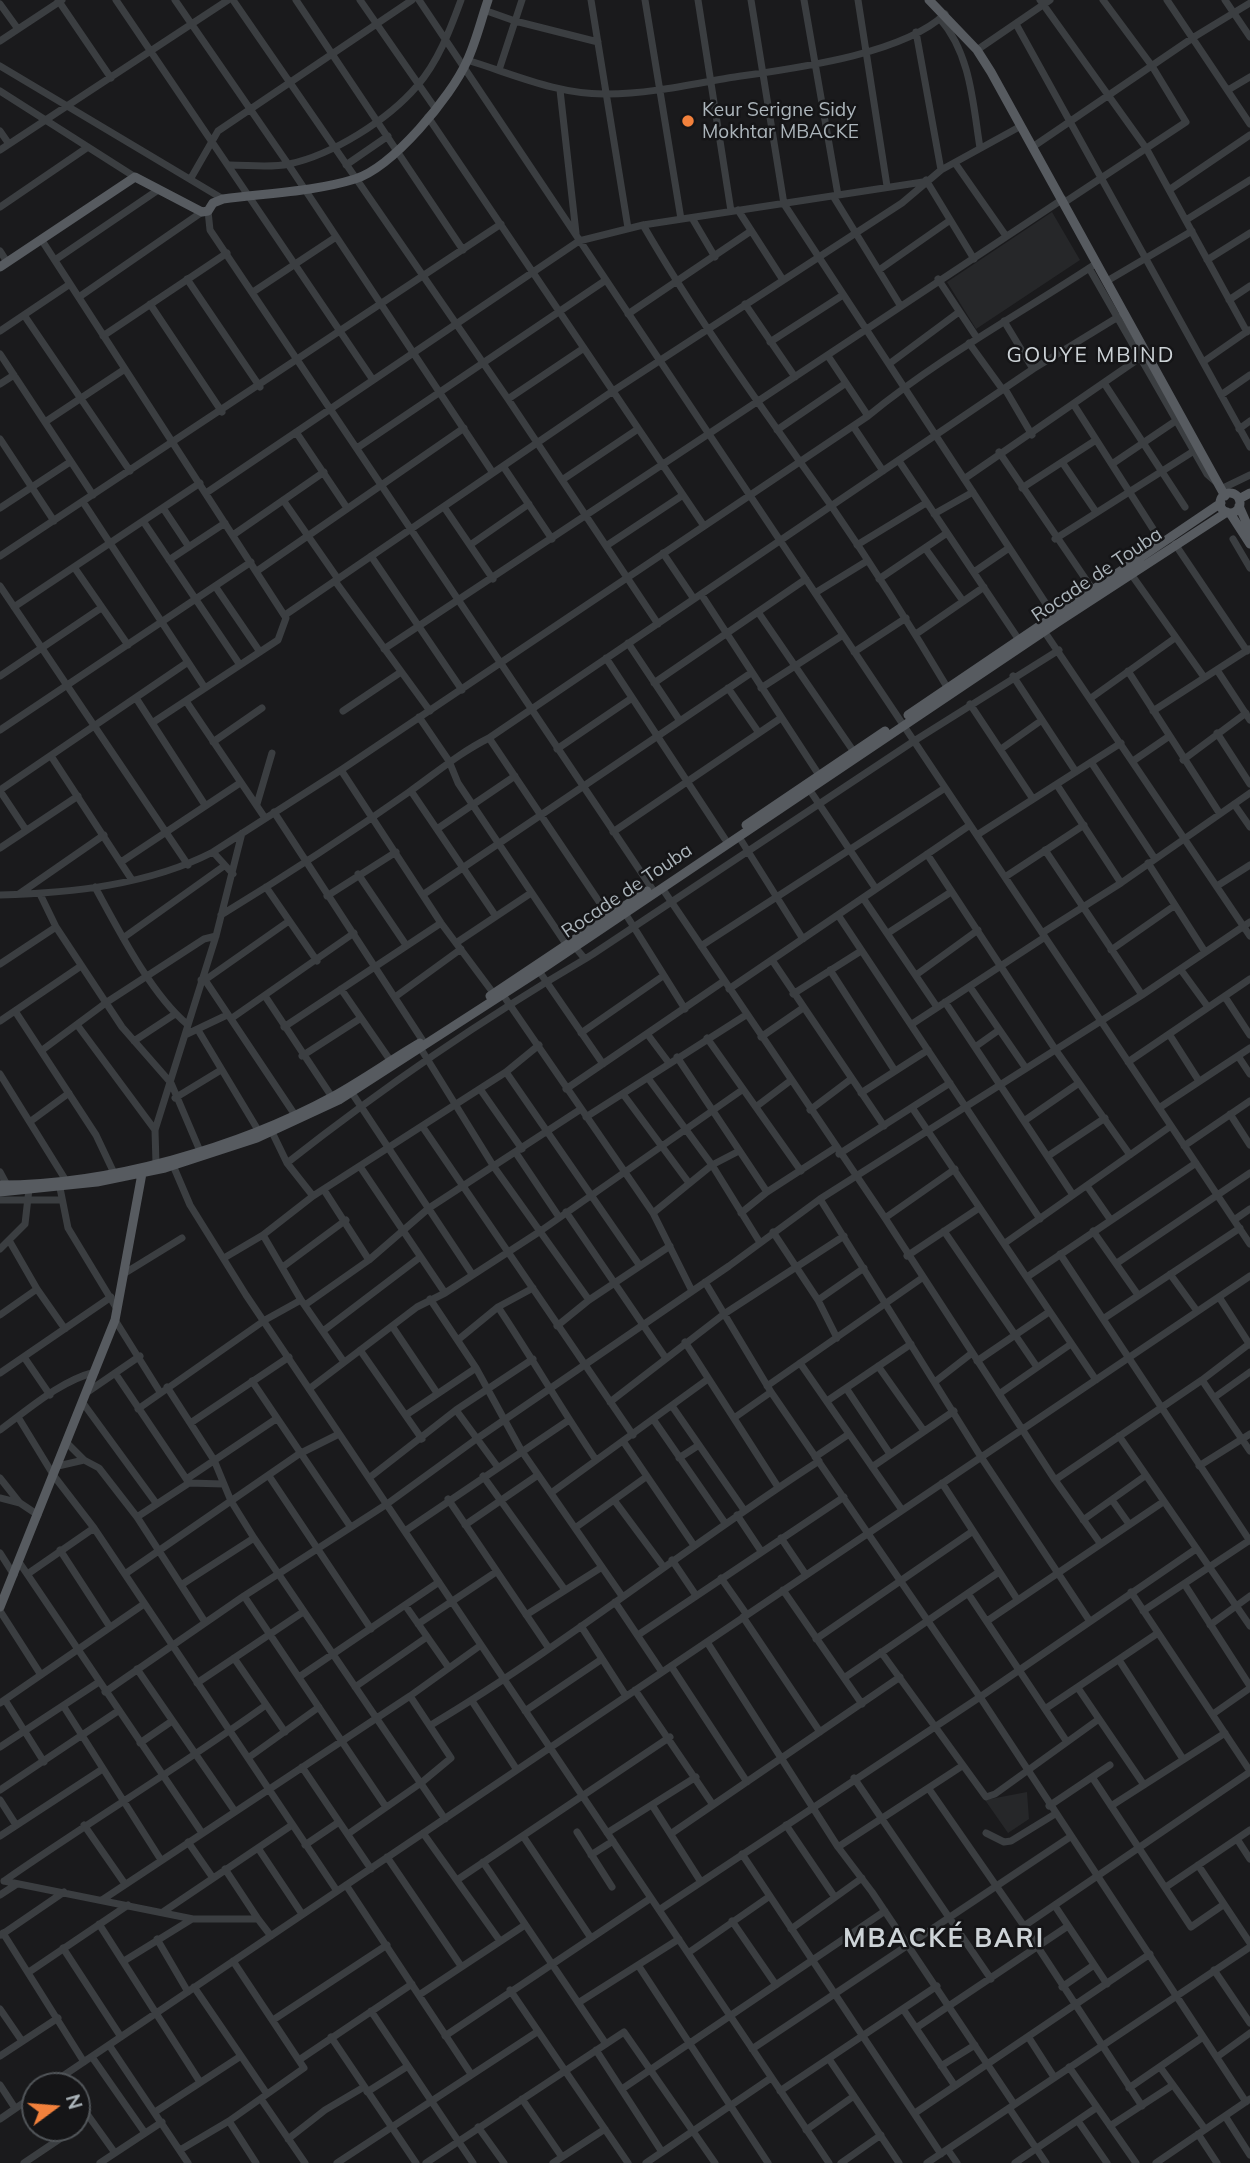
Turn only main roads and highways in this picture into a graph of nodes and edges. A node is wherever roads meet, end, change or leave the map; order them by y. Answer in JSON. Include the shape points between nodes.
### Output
{"nodes":[{"id":1,"x":488,"y":0,"type":"edge"},
{"id":2,"x":929,"y":0,"type":"edge"},
{"id":3,"x":4,"y":264,"type":"edge"},
{"id":4,"x":1221,"y":493,"type":"junction"},
{"id":5,"x":1250,"y":493,"type":"edge"},
{"id":6,"x":1239,"y":502,"type":"junction"},
{"id":7,"x":1229,"y":513,"type":"junction"},
{"id":8,"x":1250,"y":531,"type":"edge"},
{"id":9,"x":1250,"y":544,"type":"edge"},
{"id":10,"x":1056,"y":619,"type":"junction"},
{"id":11,"x":950,"y":691,"type":"junction"},
{"id":12,"x":902,"y":723,"type":"junction"},
{"id":13,"x":656,"y":890,"type":"junction"},
{"id":14,"x":570,"y":946,"type":"junction"},
{"id":15,"x":498,"y":994,"type":"junction"},
{"id":16,"x":422,"y":1045,"type":"junction"},
{"id":17,"x":172,"y":1163,"type":"junction"},
{"id":18,"x":143,"y":1170,"type":"junction"},
{"id":19,"x":62,"y":1183,"type":"junction"},
{"id":20,"x":2,"y":1187,"type":"edge"},
{"id":21,"x":0,"y":1609,"type":"edge"}],
"edges":[{"from":1,"to":3,"type":"main road","via":[[465,64],[435,108],[397,150],[356,178],[223,199],[205,211],[135,177]]},
{"from":2,"to":4,"type":"main road","via":[[978,50]]},
{"from":4,"to":6,"type":"main road","via":[[1233,494]]},
{"from":4,"to":7,"type":"main road"},
{"from":4,"to":10,"type":"main road","name":"Rocade de Touba","via":[[1162,543]]},
{"from":5,"to":6,"type":"main road"},
{"from":6,"to":7,"type":"main road","name":"Rocade de Touba"},
{"from":6,"to":8,"type":"main road"},
{"from":7,"to":9,"type":"main road"},
{"from":7,"to":10,"type":"main road","name":"Rocade de Touba"},
{"from":10,"to":11,"type":"main road","name":"Rocade de Touba"},
{"from":10,"to":11,"type":"main road","name":"Rocade de Touba"},
{"from":11,"to":12,"type":"main road","name":"Rocade de Touba"},
{"from":12,"to":13,"type":"main road","name":"Rocade de Touba"},
{"from":12,"to":13,"type":"main road","name":"Rocade de Touba","via":[[819,775]]},
{"from":13,"to":14,"type":"main road","name":"Rocade de Touba"},
{"from":13,"to":14,"type":"main road","name":"Rocade de Touba","via":[[608,915]]},
{"from":14,"to":15,"type":"main road","name":"Rocade de Touba"},
{"from":14,"to":15,"type":"main road","name":"Rocade de Touba","via":[[539,971]]},
{"from":15,"to":16,"type":"main road","name":"Rocade de Touba"},
{"from":16,"to":17,"type":"main road","name":"Rocade de Touba","via":[[295,1115]]},
{"from":16,"to":17,"type":"main road","name":"Rocade de Touba","via":[[352,1093],[272,1132]]},
{"from":17,"to":18,"type":"main road","name":"Rocade de Touba"},
{"from":17,"to":18,"type":"main road","name":"Rocade de Touba"},
{"from":18,"to":19,"type":"main road","name":"Rocade de Touba"},
{"from":18,"to":19,"type":"main road","name":"Rocade de Touba"},
{"from":18,"to":21,"type":"main road","via":[[116,1315]]},
{"from":19,"to":20,"type":"main road","name":"Rocade de Touba"},
{"from":19,"to":20,"type":"main road","name":"Rocade de Touba","via":[[29,1189]]}]}
